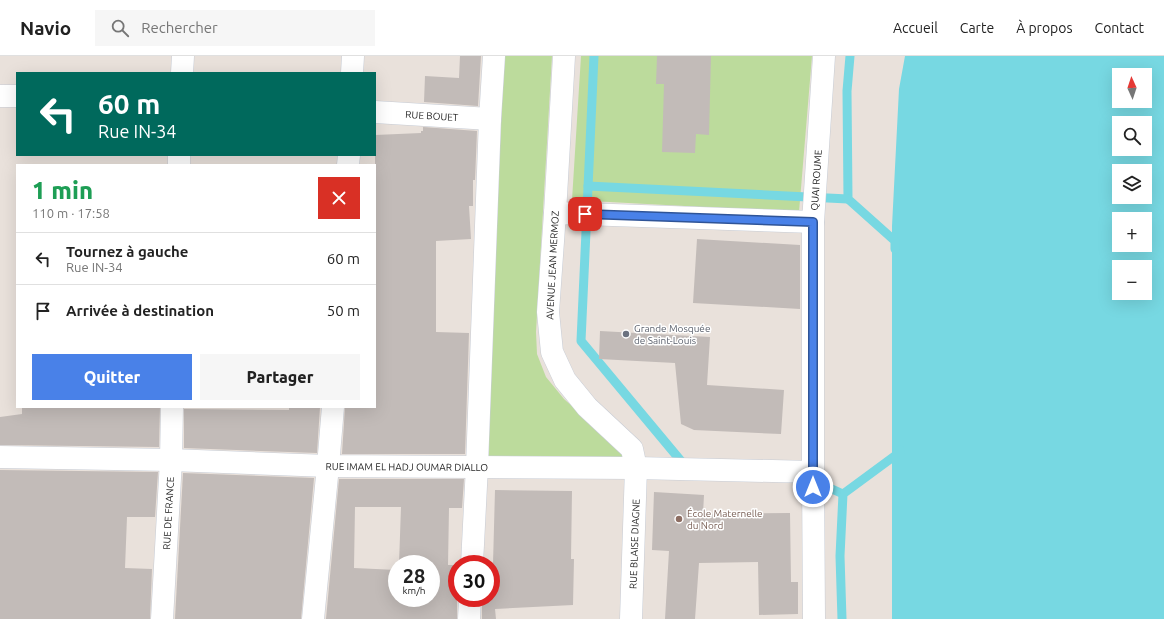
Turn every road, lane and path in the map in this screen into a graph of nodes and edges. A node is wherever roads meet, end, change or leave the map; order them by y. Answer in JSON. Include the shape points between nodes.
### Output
{"nodes":[{"id":1,"x":184,"y":56,"type":"edge"},
{"id":2,"x":353,"y":56,"type":"edge"},
{"id":3,"x":494,"y":56,"type":"edge"},
{"id":4,"x":564,"y":56,"type":"edge"},
{"id":5,"x":824,"y":56,"type":"edge"},
{"id":6,"x":182,"y":72,"type":"edge"},
{"id":7,"x":352,"y":72,"type":"edge"},
{"id":8,"x":0,"y":96,"type":"edge"},
{"id":9,"x":16,"y":96,"type":"edge"},
{"id":10,"x":376,"y":112,"type":"edge"},
{"id":11,"x":490,"y":120,"type":"junction"},
{"id":12,"x":555,"y":213,"type":"junction"},
{"id":13,"x":813,"y":222,"type":"junction"},
{"id":14,"x":172,"y":408,"type":"edge"},
{"id":15,"x":333,"y":408,"type":"edge"},
{"id":16,"x":0,"y":457,"type":"edge"},
{"id":17,"x":171,"y":460,"type":"junction"},
{"id":18,"x":328,"y":466,"type":"junction"},
{"id":19,"x":477,"y":466,"type":"junction"},
{"id":20,"x":636,"y":468,"type":"junction"},
{"id":21,"x":813,"y":472,"type":"junction"},
{"id":22,"x":472,"y":555,"type":"edge"},
{"id":23,"x":470,"y":607,"type":"edge"},
{"id":24,"x":162,"y":619,"type":"edge"},
{"id":25,"x":313,"y":619,"type":"edge"},
{"id":26,"x":469,"y":619,"type":"edge"},
{"id":27,"x":631,"y":619,"type":"edge"},
{"id":28,"x":814,"y":619,"type":"edge"}],
"edges":[{"from":1,"to":6,"type":"street"},
{"from":2,"to":7,"type":"street"},
{"from":3,"to":11,"type":"street"},
{"from":4,"to":12,"type":"street","name":"AVENUE JEAN MERMOZ"},
{"from":5,"to":13,"type":"street","name":"QUAI ROUME"},
{"from":8,"to":9,"type":"street"},
{"from":10,"to":11,"type":"street","name":"RUE BOUET"},
{"from":11,"to":19,"type":"street"},
{"from":12,"to":13,"type":"street"},
{"from":12,"to":20,"type":"street","name":"AVENUE JEAN MERMOZ","via":[[548,312],[552,352],[565,380],[587,407],[632,449]]},
{"from":13,"to":21,"type":"street","name":"QUAI ROUME"},
{"from":14,"to":17,"type":"street","name":"RUE DE FRANCE"},
{"from":15,"to":18,"type":"street"},
{"from":16,"to":17,"type":"street","name":"RUE IMAM EL HADJ OUMAR DIALLO"},
{"from":17,"to":18,"type":"street","name":"RUE IMAM EL HADJ OUMAR DIALLO"},
{"from":17,"to":24,"type":"street","name":"RUE DE FRANCE"},
{"from":18,"to":19,"type":"street","name":"RUE IMAM EL HADJ OUMAR DIALLO"},
{"from":18,"to":25,"type":"street"},
{"from":19,"to":20,"type":"street","name":"RUE IMAM EL HADJ OUMAR DIALLO"},
{"from":19,"to":22,"type":"street"},
{"from":20,"to":21,"type":"street","name":"RUE IMAM EL HADJ OUMAR DIALLO"},
{"from":20,"to":27,"type":"street","name":"RUE BLAISE DIAGNE"},
{"from":21,"to":28,"type":"street","name":"QUAI ROUME"},
{"from":23,"to":26,"type":"street"}]}
